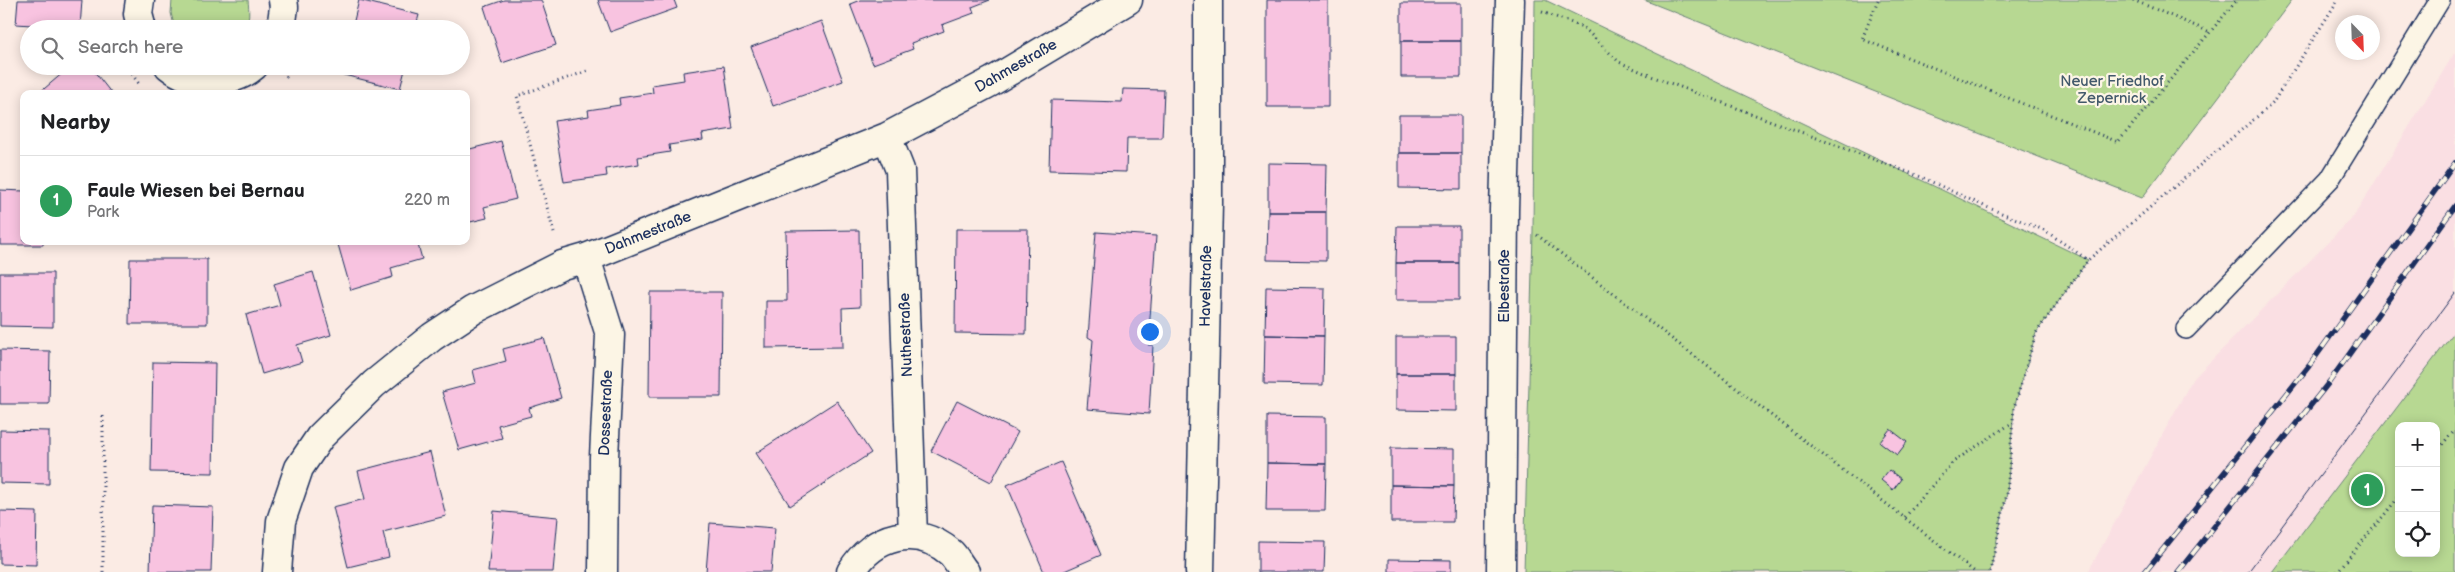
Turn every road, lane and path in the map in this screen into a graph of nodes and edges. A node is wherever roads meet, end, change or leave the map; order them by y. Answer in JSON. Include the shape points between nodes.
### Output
{"nodes":[{"id":1,"x":140,"y":0,"type":"edge"},
{"id":2,"x":283,"y":0,"type":"edge"},
{"id":3,"x":1128,"y":0,"type":"edge"},
{"id":4,"x":1208,"y":0,"type":"edge"},
{"id":5,"x":1510,"y":0,"type":"edge"},
{"id":6,"x":1878,"y":0,"type":"edge"},
{"id":7,"x":2133,"y":0,"type":"edge"},
{"id":8,"x":2237,"y":0,"type":"edge"},
{"id":9,"x":2338,"y":0,"type":"edge"},
{"id":10,"x":2440,"y":0,"type":"edge"},
{"id":11,"x":140,"y":20,"type":"edge"},
{"id":12,"x":282,"y":20,"type":"edge"},
{"id":13,"x":2210,"y":32,"type":"junction"},
{"id":14,"x":590,"y":70,"type":"dead end"},
{"id":15,"x":184,"y":75,"type":"edge"},
{"id":16,"x":235,"y":75,"type":"edge"},
{"id":17,"x":886,"y":137,"type":"junction"},
{"id":18,"x":1504,"y":210,"type":"junction"},
{"id":19,"x":2088,"y":260,"type":"junction"},
{"id":20,"x":574,"y":261,"type":"junction"},
{"id":21,"x":2186,"y":329,"type":"dead end"},
{"id":22,"x":103,"y":416,"type":"dead end"},
{"id":23,"x":2012,"y":423,"type":"junction"},
{"id":24,"x":2455,"y":429,"type":"edge"},
{"id":25,"x":2440,"y":447,"type":"edge"},
{"id":26,"x":2395,"y":502,"type":"edge"},
{"id":27,"x":1905,"y":517,"type":"junction"},
{"id":28,"x":913,"y":536,"type":"junction"},
{"id":29,"x":103,"y":572,"type":"edge"},
{"id":30,"x":277,"y":572,"type":"edge"},
{"id":31,"x":603,"y":572,"type":"edge"},
{"id":32,"x":851,"y":572,"type":"edge"},
{"id":33,"x":965,"y":572,"type":"edge"},
{"id":34,"x":1200,"y":572,"type":"edge"},
{"id":35,"x":1501,"y":572,"type":"edge"},
{"id":36,"x":1975,"y":572,"type":"edge"},
{"id":37,"x":1990,"y":572,"type":"edge"},
{"id":38,"x":2337,"y":572,"type":"edge"}],
"edges":[{"from":1,"to":11,"type":"street"},
{"from":2,"to":12,"type":"street"},
{"from":3,"to":17,"type":"street","name":"Dahmestraße","via":[[991,82]]},
{"from":4,"to":34,"type":"street","name":"Havelstraße","via":[[1208,203]]},
{"from":5,"to":18,"type":"street","name":"Elbestraße"},
{"from":5,"to":19,"type":"path","via":[[1583,27],[1619,62],[1921,177],[2044,230]]},
{"from":6,"to":13,"type":"path","via":[[1862,39],[2118,142]]},
{"from":7,"to":13,"type":"path"},
{"from":8,"to":13,"type":"path"},
{"from":9,"to":19,"type":"path","via":[[2272,104]]},
{"from":10,"to":21,"type":"lane","via":[[2330,179]]},
{"from":14,"to":20,"type":"path","via":[[517,96]]},
{"from":15,"to":16,"type":"street","via":[[201,80],[226,79]]},
{"from":17,"to":20,"type":"street","name":"Dahmestraße"},
{"from":17,"to":28,"type":"street","name":"Nuthestraße","via":[[900,170]]},
{"from":18,"to":27,"type":"path"},
{"from":18,"to":35,"type":"street","name":"Elbestraße"},
{"from":19,"to":23,"type":"path","via":[[2036,333]]},
{"from":20,"to":30,"type":"street","name":"Dahmestraße","via":[[473,310],[432,337],[374,384],[320,437],[300,468],[280,520]]},
{"from":20,"to":31,"type":"street","name":"Dossestraße","via":[[610,335]]},
{"from":22,"to":29,"type":"path"},
{"from":23,"to":27,"type":"path","via":[[1953,462]]},
{"from":23,"to":37,"type":"path","via":[[2007,493]]},
{"from":24,"to":25,"type":"path"},
{"from":26,"to":38,"type":"path"},
{"from":27,"to":36,"type":"path"},
{"from":28,"to":32,"type":"street","via":[[893,538],[874,545],[859,558]]},
{"from":28,"to":33,"type":"street","via":[[934,541],[952,554]]}]}
